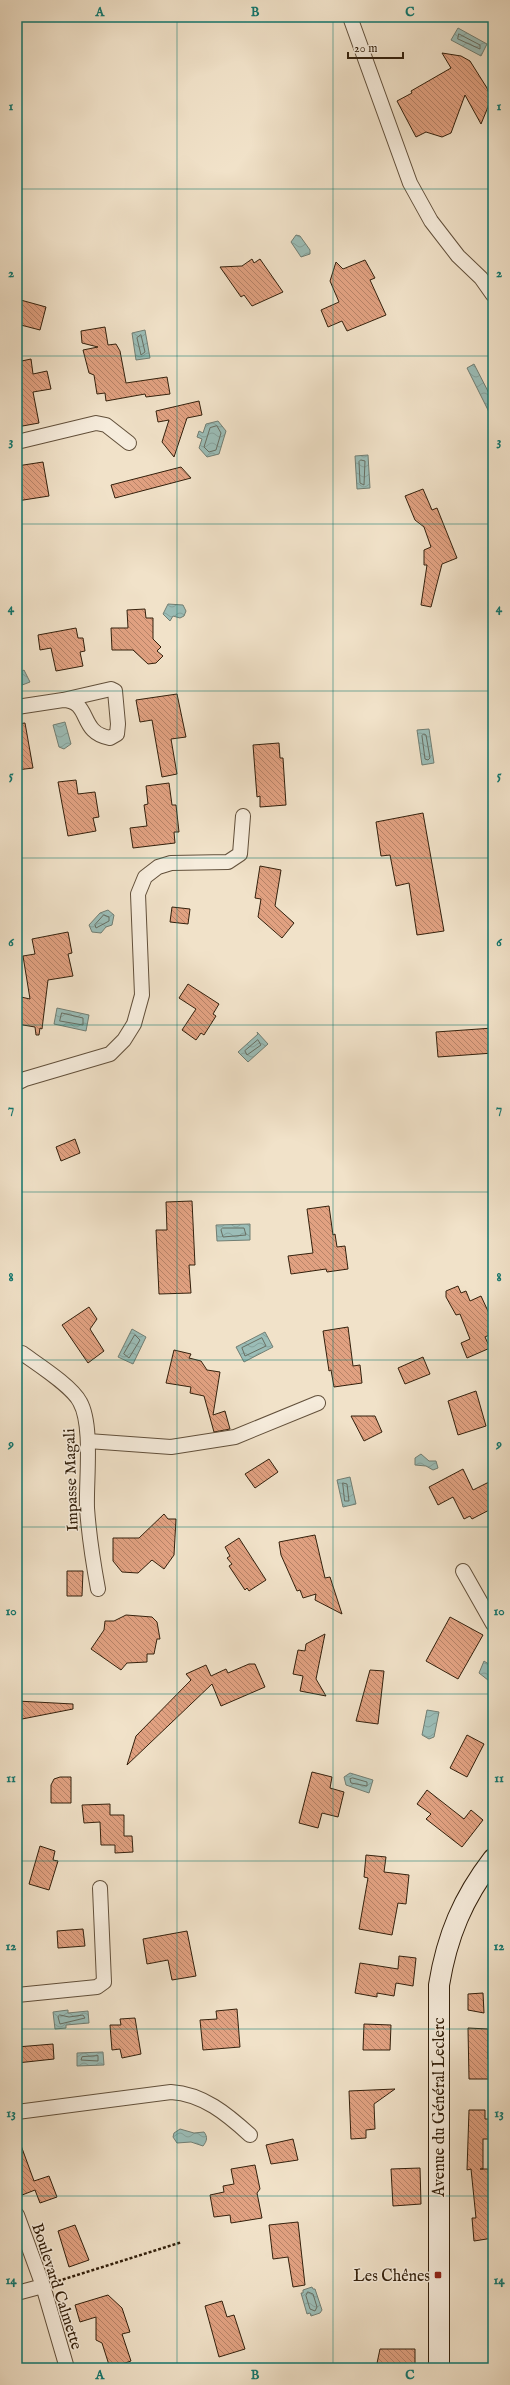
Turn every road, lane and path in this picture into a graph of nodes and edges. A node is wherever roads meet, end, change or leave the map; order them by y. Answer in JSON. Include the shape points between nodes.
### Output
{"nodes":[{"id":1,"x":350,"y":17,"type":"edge"},
{"id":2,"x":493,"y":295,"type":"edge"},
{"id":3,"x":17,"y":442,"type":"edge"},
{"id":4,"x":130,"y":443,"type":"dead end"},
{"id":5,"x":63,"y":700,"type":"dead end"},
{"id":6,"x":17,"y":707,"type":"edge"},
{"id":7,"x":243,"y":816,"type":"dead end"},
{"id":8,"x":17,"y":1083,"type":"edge"},
{"id":9,"x":17,"y":1353,"type":"edge"},
{"id":10,"x":318,"y":1403,"type":"dead end"},
{"id":11,"x":88,"y":1441,"type":"junction"},
{"id":12,"x":463,"y":1571,"type":"dead end"},
{"id":13,"x":98,"y":1589,"type":"dead end"},
{"id":14,"x":493,"y":1624,"type":"edge"},
{"id":15,"x":493,"y":1859,"type":"edge"},
{"id":16,"x":100,"y":1888,"type":"dead end"},
{"id":17,"x":17,"y":1995,"type":"edge"},
{"id":18,"x":17,"y":2112,"type":"edge"},
{"id":19,"x":250,"y":2135,"type":"dead end"},
{"id":20,"x":17,"y":2216,"type":"edge"},
{"id":21,"x":182,"y":2242,"type":"dead end"},
{"id":22,"x":43,"y":2286,"type":"junction"},
{"id":23,"x":17,"y":2294,"type":"edge"},
{"id":24,"x":67,"y":2368,"type":"edge"},
{"id":25,"x":439,"y":2368,"type":"edge"}],
"edges":[{"from":1,"to":2,"type":"street","via":[[410,183],[431,221]]},
{"from":3,"to":4,"type":"street","via":[[96,423],[106,425]]},
{"from":5,"to":6,"type":"street"},
{"from":7,"to":8,"type":"street","via":[[240,854],[228,862],[171,863],[158,867],[145,877],[138,894],[142,994],[134,1024],[124,1040],[110,1054]]},
{"from":9,"to":11,"type":"street","name":"Impasse Magali","via":[[22,1353],[59,1381],[80,1402]]},
{"from":10,"to":11,"type":"street","via":[[235,1437],[171,1447]]},
{"from":11,"to":13,"type":"street","name":"Impasse Magali","via":[[88,1521]]},
{"from":12,"to":14,"type":"street"},
{"from":15,"to":25,"type":"main road","name":"Avenue du Général Leclerc","via":[[466,1899],[453,1926],[444,1955],[439,1985]]},
{"from":16,"to":17,"type":"street","via":[[104,1982],[97,1987]]},
{"from":18,"to":19,"type":"street","via":[[182,2092],[223,2110]]},
{"from":20,"to":22,"type":"street","name":"Boulevard Calmette"},
{"from":21,"to":22,"type":"path"},
{"from":22,"to":23,"type":"street"},
{"from":22,"to":24,"type":"street","name":"Boulevard Calmette"}]}
